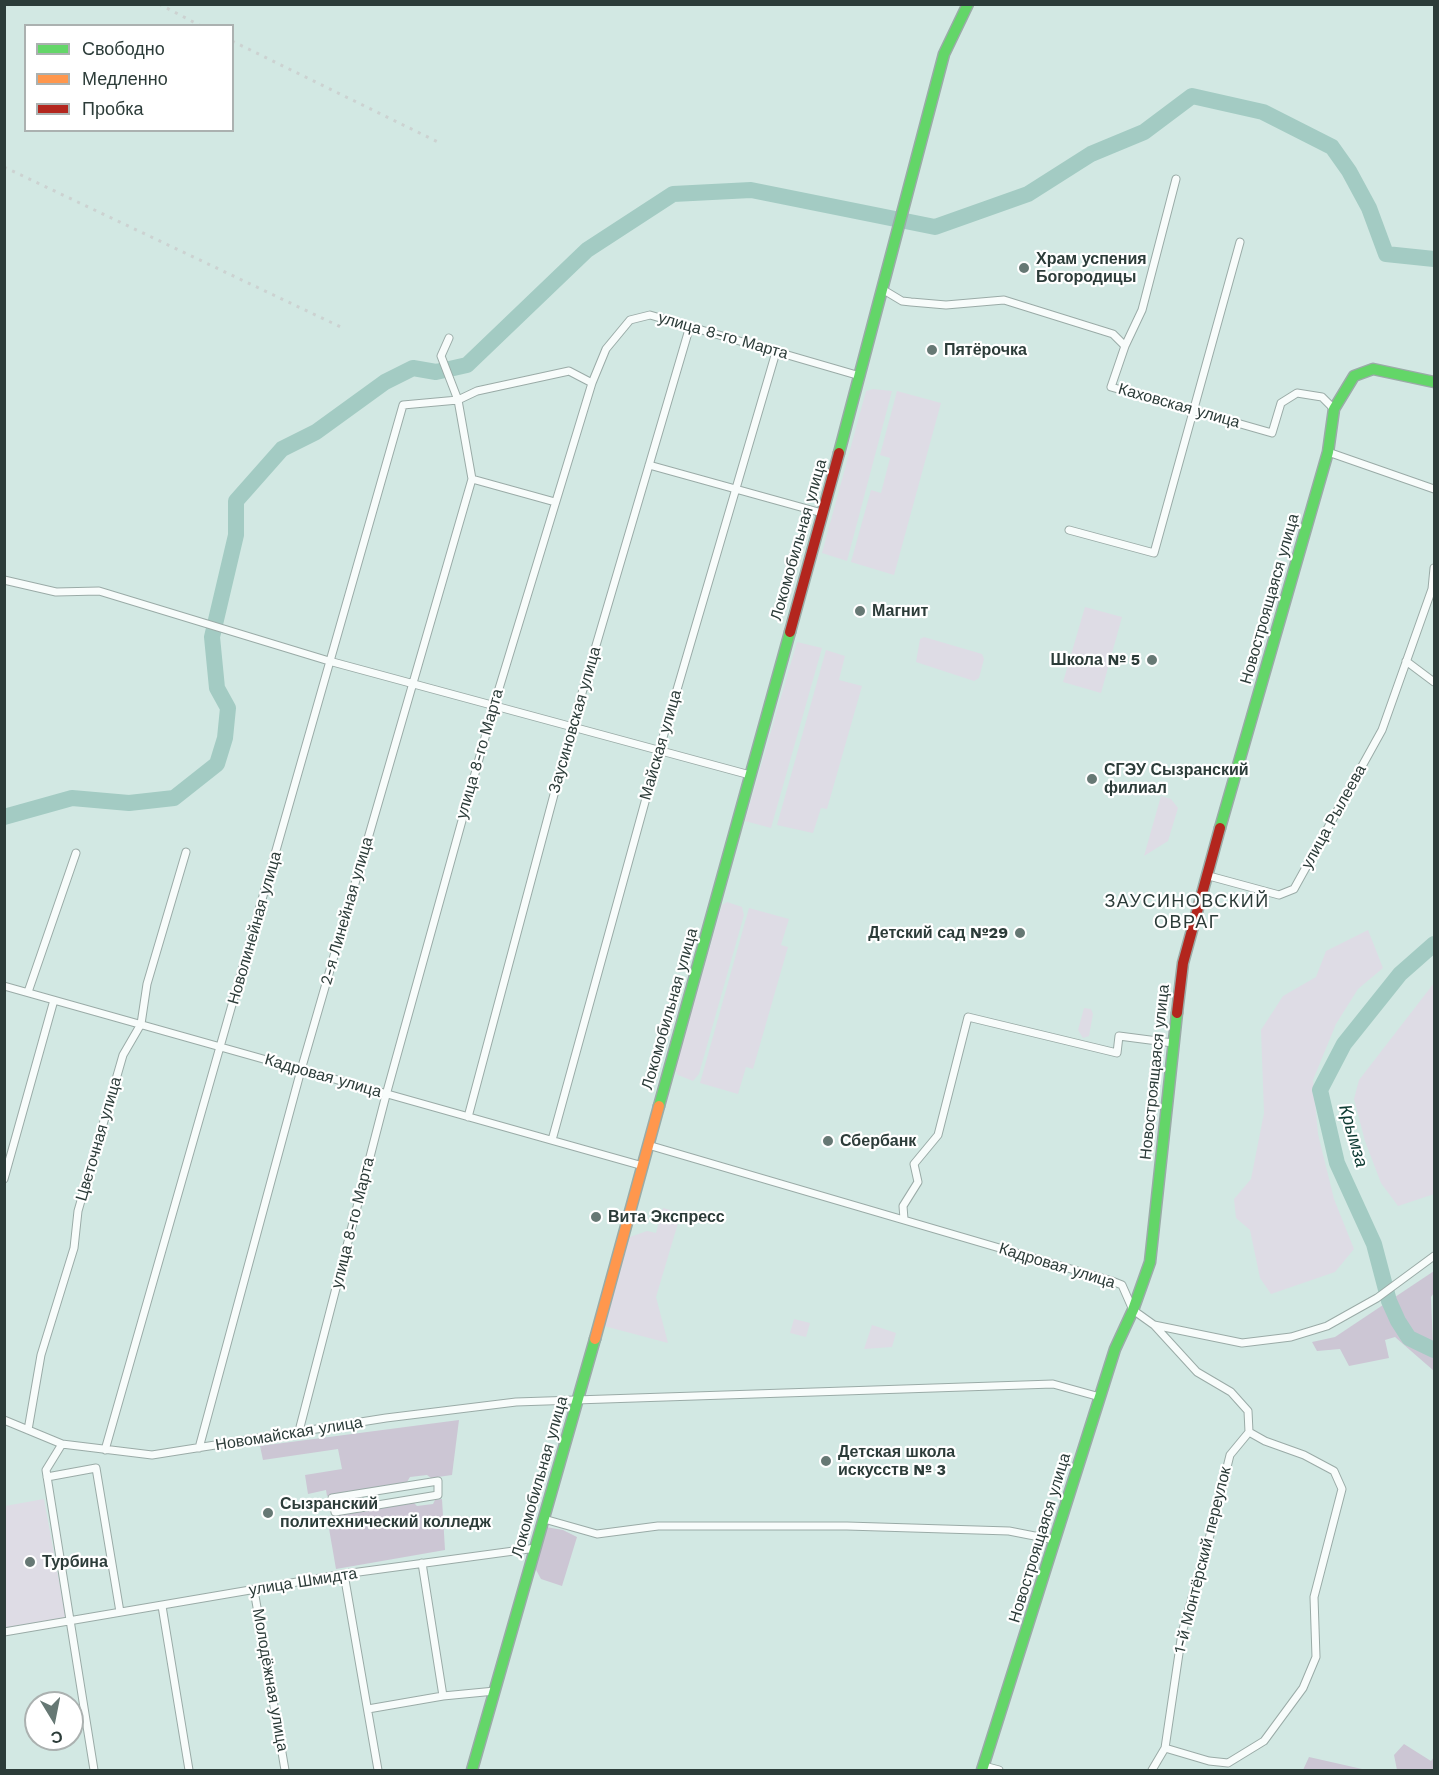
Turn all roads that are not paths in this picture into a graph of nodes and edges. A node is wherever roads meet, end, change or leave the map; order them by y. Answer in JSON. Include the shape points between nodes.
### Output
{"nodes":[{"id":1,"x":968,"y":4,"type":"edge"},
{"id":2,"x":1176,"y":179,"type":"dead end"},
{"id":3,"x":1240,"y":242,"type":"dead end"},
{"id":4,"x":882,"y":289,"type":"junction"},
{"id":5,"x":690,"y":326,"type":"junction"},
{"id":6,"x":449,"y":338,"type":"dead end"},
{"id":7,"x":1125,"y":346,"type":"junction"},
{"id":8,"x":776,"y":352,"type":"junction"},
{"id":9,"x":860,"y":376,"type":"junction"},
{"id":10,"x":1434,"y":382,"type":"edge"},
{"id":11,"x":592,"y":383,"type":"junction"},
{"id":12,"x":458,"y":400,"type":"junction"},
{"id":13,"x":1334,"y":409,"type":"junction"},
{"id":14,"x":1193,"y":411,"type":"junction"},
{"id":15,"x":1328,"y":452,"type":"junction"},
{"id":16,"x":649,"y":465,"type":"junction"},
{"id":17,"x":472,"y":479,"type":"junction"},
{"id":18,"x":1434,"y":489,"type":"edge"},
{"id":19,"x":735,"y":490,"type":"junction"},
{"id":20,"x":555,"y":502,"type":"junction"},
{"id":21,"x":822,"y":513,"type":"junction"},
{"id":22,"x":1069,"y":530,"type":"dead end"},
{"id":23,"x":1434,"y":568,"type":"edge"},
{"id":24,"x":4,"y":580,"type":"edge"},
{"id":25,"x":1433,"y":590,"type":"edge"},
{"id":26,"x":330,"y":661,"type":"junction"},
{"id":27,"x":1406,"y":661,"type":"junction"},
{"id":28,"x":1434,"y":682,"type":"edge"},
{"id":29,"x":413,"y":684,"type":"junction"},
{"id":30,"x":494,"y":705,"type":"junction"},
{"id":31,"x":572,"y":727,"type":"junction"},
{"id":32,"x":659,"y":751,"type":"junction"},
{"id":33,"x":750,"y":775,"type":"junction"},
{"id":34,"x":186,"y":852,"type":"dead end"},
{"id":35,"x":76,"y":853,"type":"dead end"},
{"id":36,"x":1209,"y":876,"type":"junction"},
{"id":37,"x":4,"y":986,"type":"edge"},
{"id":38,"x":28,"y":992,"type":"junction"},
{"id":39,"x":54,"y":1000,"type":"junction"},
{"id":40,"x":141,"y":1024,"type":"junction"},
{"id":41,"x":1173,"y":1042,"type":"junction"},
{"id":42,"x":222,"y":1047,"type":"junction"},
{"id":43,"x":302,"y":1070,"type":"junction"},
{"id":44,"x":386,"y":1095,"type":"junction"},
{"id":45,"x":468,"y":1117,"type":"junction"},
{"id":46,"x":552,"y":1140,"type":"junction"},
{"id":47,"x":648,"y":1145,"type":"junction"},
{"id":48,"x":643,"y":1166,"type":"junction"},
{"id":49,"x":4,"y":1179,"type":"edge"},
{"id":50,"x":904,"y":1220,"type":"junction"},
{"id":51,"x":1434,"y":1256,"type":"edge"},
{"id":52,"x":1133,"y":1310,"type":"junction"},
{"id":53,"x":1154,"y":1325,"type":"junction"},
{"id":54,"x":1100,"y":1397,"type":"junction"},
{"id":55,"x":579,"y":1398,"type":"junction"},
{"id":56,"x":4,"y":1420,"type":"edge"},
{"id":57,"x":28,"y":1430,"type":"junction"},
{"id":58,"x":299,"y":1431,"type":"junction"},
{"id":59,"x":1250,"y":1432,"type":"junction"},
{"id":60,"x":62,"y":1444,"type":"junction"},
{"id":61,"x":199,"y":1448,"type":"junction"},
{"id":62,"x":105,"y":1450,"type":"junction"},
{"id":63,"x":47,"y":1478,"type":"junction"},
{"id":64,"x":409,"y":1485,"type":"junction"},
{"id":65,"x":411,"y":1499,"type":"junction"},
{"id":66,"x":544,"y":1519,"type":"junction"},
{"id":67,"x":1055,"y":1540,"type":"junction"},
{"id":68,"x":536,"y":1548,"type":"junction"},
{"id":69,"x":422,"y":1563,"type":"junction"},
{"id":70,"x":344,"y":1574,"type":"junction"},
{"id":71,"x":254,"y":1590,"type":"junction"},
{"id":72,"x":162,"y":1606,"type":"junction"},
{"id":73,"x":120,"y":1612,"type":"junction"},
{"id":74,"x":71,"y":1621,"type":"junction"},
{"id":75,"x":4,"y":1632,"type":"edge"},
{"id":76,"x":495,"y":1691,"type":"junction"},
{"id":77,"x":443,"y":1696,"type":"junction"},
{"id":78,"x":368,"y":1709,"type":"junction"},
{"id":79,"x":1165,"y":1748,"type":"junction"},
{"id":80,"x":983,"y":1768,"type":"edge"},
{"id":81,"x":94,"y":1770,"type":"edge"},
{"id":82,"x":189,"y":1770,"type":"edge"},
{"id":83,"x":285,"y":1770,"type":"edge"},
{"id":84,"x":378,"y":1770,"type":"edge"},
{"id":85,"x":472,"y":1770,"type":"edge"},
{"id":86,"x":999,"y":1770,"type":"edge"},
{"id":87,"x":1152,"y":1770,"type":"edge"}],
"edges":[{"from":1,"to":4,"type":"main road","name":"Локомобильная улица","via":[[944,54]]},
{"from":2,"to":7,"type":"street","via":[[1142,310]]},
{"from":3,"to":14,"type":"street"},
{"from":4,"to":7,"type":"street","via":[[911,302],[1004,300],[1113,334]]},
{"from":4,"to":9,"type":"main road","name":"Локомобильная улица"},
{"from":5,"to":8,"type":"street","name":"улица 8-го Марта"},
{"from":5,"to":11,"type":"street","name":"улица 8-го Марта","via":[[650,315],[630,320],[606,349]]},
{"from":5,"to":16,"type":"street","name":"Заусиновская улица"},
{"from":6,"to":12,"type":"street","name":"2-я Линейная улица","via":[[441,356]]},
{"from":7,"to":14,"type":"street","name":"Каховская улица","via":[[1111,387]]},
{"from":8,"to":9,"type":"street","name":"улица 8-го Марта"},
{"from":8,"to":19,"type":"street","name":"Майская улица"},
{"from":9,"to":21,"type":"main road","name":"Локомобильная улица"},
{"from":10,"to":13,"type":"main road","name":"Новостроящаяся улица","via":[[1373,369],[1354,376]]},
{"from":11,"to":12,"type":"street","via":[[569,371],[477,390]]},
{"from":11,"to":20,"type":"street","name":"улица 8-го Марта"},
{"from":12,"to":17,"type":"street","name":"2-я Линейная улица"},
{"from":12,"to":26,"type":"street","name":"Новолинейная улица","via":[[403,405]]},
{"from":13,"to":14,"type":"street","name":"Каховская улица","via":[[1322,397],[1297,393],[1281,404],[1272,433]]},
{"from":13,"to":15,"type":"main road","name":"Новостроящаяся улица"},
{"from":14,"to":22,"type":"street","via":[[1154,553]]},
{"from":15,"to":18,"type":"street"},
{"from":15,"to":36,"type":"main road","name":"Новостроящаяся улица"},
{"from":16,"to":19,"type":"street"},
{"from":16,"to":31,"type":"street","name":"Заусиновская улица"},
{"from":17,"to":20,"type":"street"},
{"from":17,"to":29,"type":"street","name":"2-я Линейная улица"},
{"from":19,"to":21,"type":"street"},
{"from":19,"to":32,"type":"street","name":"Майская улица"},
{"from":20,"to":30,"type":"street","name":"улица 8-го Марта"},
{"from":21,"to":33,"type":"main road","name":"Локомобильная улица"},
{"from":23,"to":25,"type":"street","name":"улица Рылеева"},
{"from":24,"to":26,"type":"street","via":[[56,592],[99,591]]},
{"from":25,"to":27,"type":"street","name":"улица Рылеева"},
{"from":26,"to":29,"type":"street"},
{"from":26,"to":42,"type":"street","name":"Новолинейная улица"},
{"from":27,"to":28,"type":"street"},
{"from":27,"to":36,"type":"street","name":"улица Рылеева","via":[[1382,730],[1294,889],[1280,896]]},
{"from":29,"to":30,"type":"street"},
{"from":29,"to":43,"type":"street","name":"2-я Линейная улица"},
{"from":30,"to":31,"type":"street"},
{"from":30,"to":44,"type":"street","name":"улица 8-го Марта"},
{"from":31,"to":32,"type":"street"},
{"from":31,"to":45,"type":"street","name":"Заусиновская улица"},
{"from":32,"to":33,"type":"street"},
{"from":32,"to":46,"type":"street","name":"Майская улица"},
{"from":33,"to":47,"type":"main road","name":"Локомобильная улица"},
{"from":34,"to":40,"type":"street","name":"Цветочная улица","via":[[147,984]]},
{"from":35,"to":38,"type":"street"},
{"from":36,"to":41,"type":"main road","name":"Новостроящаяся улица","via":[[1183,963]]},
{"from":37,"to":38,"type":"street","name":"Кадровая улица"},
{"from":38,"to":39,"type":"street","name":"Кадровая улица"},
{"from":39,"to":40,"type":"street","name":"Кадровая улица"},
{"from":39,"to":49,"type":"street"},
{"from":40,"to":42,"type":"street","name":"Кадровая улица"},
{"from":40,"to":57,"type":"street","name":"Цветочная улица","via":[[123,1056],[78,1211],[74,1248],[41,1354]]},
{"from":41,"to":50,"type":"street","via":[[1119,1036],[1117,1053],[968,1017],[939,1135],[914,1164],[918,1182],[903,1206]]},
{"from":41,"to":52,"type":"main road","name":"Новостроящаяся улица","via":[[1150,1262]]},
{"from":42,"to":43,"type":"street","name":"Кадровая улица"},
{"from":42,"to":62,"type":"street","name":"Новолинейная улица"},
{"from":43,"to":44,"type":"street","name":"Кадровая улица"},
{"from":43,"to":61,"type":"street","name":"2-я Линейная улица"},
{"from":44,"to":45,"type":"street","name":"Кадровая улица"},
{"from":44,"to":58,"type":"street","name":"улица 8-го Марта"},
{"from":45,"to":46,"type":"street","name":"Кадровая улица"},
{"from":46,"to":48,"type":"street","name":"Кадровая улица"},
{"from":47,"to":48,"type":"main road","name":"Локомобильная улица"},
{"from":47,"to":50,"type":"street","name":"Кадровая улица"},
{"from":48,"to":55,"type":"main road","name":"Локомобильная улица"},
{"from":50,"to":52,"type":"street","name":"Кадровая улица","via":[[1112,1281],[1122,1285]]},
{"from":51,"to":53,"type":"street","name":"Кадровая улица","via":[[1377,1298],[1327,1326],[1291,1337],[1242,1343]]},
{"from":52,"to":53,"type":"street","name":"Кадровая улица"},
{"from":52,"to":54,"type":"main road","name":"Новостроящаяся улица"},
{"from":53,"to":59,"type":"street","via":[[1197,1372],[1231,1392],[1248,1411]]},
{"from":54,"to":55,"type":"street","name":"Новомайская улица","via":[[1053,1384]]},
{"from":54,"to":67,"type":"main road","name":"Новостроящаяся улица"},
{"from":55,"to":58,"type":"street","name":"Новомайская улица","via":[[516,1402]]},
{"from":55,"to":66,"type":"main road","name":"Локомобильная улица"},
{"from":56,"to":57,"type":"street","name":"Новомайская улица"},
{"from":57,"to":60,"type":"street","name":"Новомайская улица"},
{"from":58,"to":61,"type":"street","name":"Новомайская улица"},
{"from":59,"to":79,"type":"street","name":"1-й Монтёрский переулок","via":[[1230,1455],[1182,1633]]},
{"from":59,"to":79,"type":"street","via":[[1334,1471],[1342,1490],[1314,1597],[1316,1657],[1303,1688],[1264,1741],[1228,1763]]},
{"from":60,"to":62,"type":"street","name":"Новомайская улица"},
{"from":60,"to":63,"type":"street","via":[[46,1470]]},
{"from":61,"to":62,"type":"street","name":"Новомайская улица","via":[[152,1455]]},
{"from":63,"to":73,"type":"street","via":[[96,1468]]},
{"from":63,"to":74,"type":"street"},
{"from":64,"to":65,"type":"street"},
{"from":64,"to":65,"type":"street","via":[[438,1481],[438,1495]]},
{"from":64,"to":65,"type":"street","via":[[332,1498],[334,1512]]},
{"from":66,"to":67,"type":"street","via":[[597,1534],[658,1526],[847,1526],[1009,1531]]},
{"from":66,"to":68,"type":"main road","name":"Локомобильная улица"},
{"from":67,"to":80,"type":"main road","name":"Новостроящаяся улица"},
{"from":68,"to":69,"type":"street","name":"улица Шмидта"},
{"from":68,"to":76,"type":"main road","name":"Локомобильная улица"},
{"from":69,"to":70,"type":"street","name":"улица Шмидта"},
{"from":69,"to":77,"type":"street"},
{"from":70,"to":71,"type":"street","name":"улица Шмидта"},
{"from":70,"to":78,"type":"street"},
{"from":71,"to":72,"type":"street","name":"улица Шмидта"},
{"from":71,"to":83,"type":"street","name":"Молодёжная улица"},
{"from":72,"to":73,"type":"street","name":"улица Шмидта"},
{"from":72,"to":82,"type":"street"},
{"from":73,"to":74,"type":"street","name":"улица Шмидта"},
{"from":74,"to":75,"type":"street","name":"улица Шмидта"},
{"from":74,"to":81,"type":"street"},
{"from":76,"to":77,"type":"street"},
{"from":76,"to":85,"type":"main road","name":"Локомобильная улица"},
{"from":77,"to":78,"type":"street"},
{"from":78,"to":84,"type":"street"},
{"from":79,"to":87,"type":"street","name":"1-й Монтёрский переулок"},
{"from":80,"to":86,"type":"street"}]}
